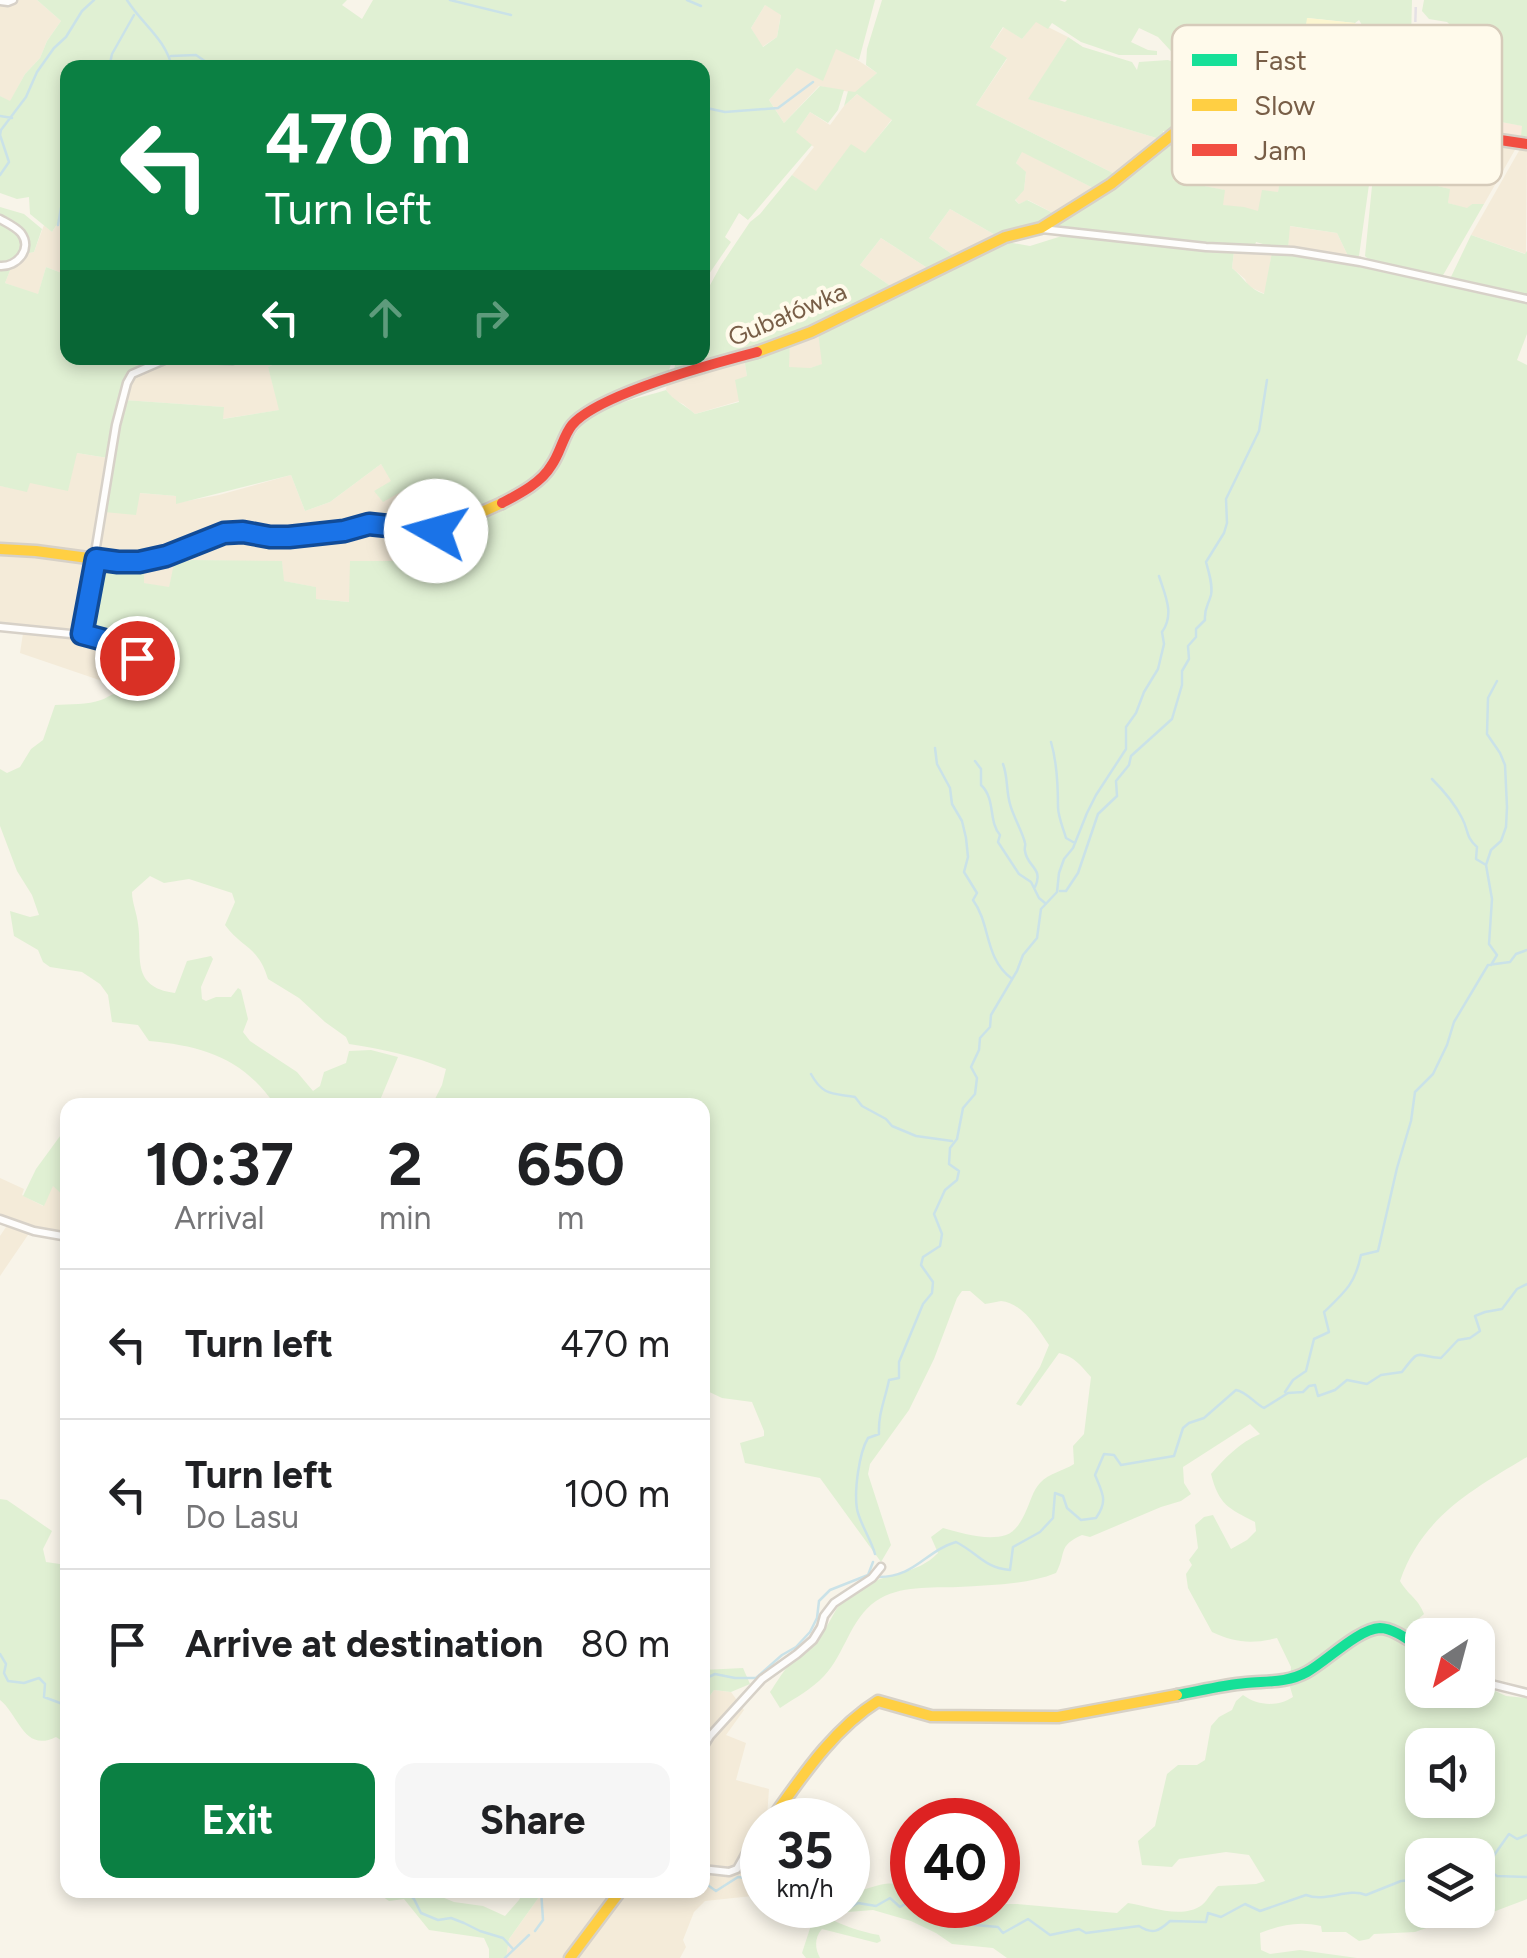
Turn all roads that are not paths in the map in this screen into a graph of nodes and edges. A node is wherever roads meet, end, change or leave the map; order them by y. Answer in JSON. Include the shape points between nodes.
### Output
{"nodes":[{"id":1,"x":13,"y":0,"type":"edge"},
{"id":2,"x":0,"y":1,"type":"edge"},
{"id":3,"x":1172,"y":136,"type":"edge"},
{"id":4,"x":1502,"y":140,"type":"edge"},
{"id":5,"x":1527,"y":144,"type":"edge"},
{"id":6,"x":0,"y":219,"type":"edge"},
{"id":7,"x":1041,"y":228,"type":"junction"},
{"id":8,"x":0,"y":266,"type":"edge"},
{"id":9,"x":1527,"y":299,"type":"edge"},
{"id":10,"x":153,"y":365,"type":"edge"},
{"id":11,"x":709,"y":365,"type":"edge"},
{"id":12,"x":710,"y":365,"type":"edge"},
{"id":13,"x":0,"y":549,"type":"edge"},
{"id":14,"x":95,"y":559,"type":"junction"},
{"id":15,"x":0,"y":627,"type":"edge"},
{"id":16,"x":82,"y":634,"type":"junction"},
{"id":17,"x":137,"y":658,"type":"dead end"},
{"id":18,"x":0,"y":1219,"type":"edge"},
{"id":19,"x":60,"y":1236,"type":"edge"},
{"id":20,"x":881,"y":1568,"type":"dead end"},
{"id":21,"x":1405,"y":1639,"type":"edge"},
{"id":22,"x":1495,"y":1685,"type":"edge"},
{"id":23,"x":1527,"y":1693,"type":"edge"},
{"id":24,"x":710,"y":1736,"type":"edge"},
{"id":25,"x":786,"y":1798,"type":"edge"},
{"id":26,"x":740,"y":1864,"type":"edge"},
{"id":27,"x":710,"y":1870,"type":"edge"},
{"id":28,"x":614,"y":1898,"type":"edge"},
{"id":29,"x":570,"y":1958,"type":"edge"}],
"edges":[{"from":1,"to":2,"type":"street"},
{"from":3,"to":7,"type":"street","name":"Gubałówka"},
{"from":4,"to":5,"type":"street","name":"Gubałówka"},
{"from":6,"to":8,"type":"street","via":[[25,243],[16,262]]},
{"from":7,"to":9,"type":"street","name":"Gubałówka","via":[[1293,252]]},
{"from":7,"to":12,"type":"street","name":"Gubałówka","via":[[1005,236],[810,332]]},
{"from":10,"to":14,"type":"street","via":[[127,383]]},
{"from":11,"to":14,"type":"street","name":"Gubałówka","via":[[593,407],[571,426],[550,468],[524,490],[444,529],[369,524],[289,537],[224,533],[139,562]]},
{"from":13,"to":14,"type":"street","name":"Gubałówka"},
{"from":14,"to":16,"type":"street"},
{"from":15,"to":16,"type":"street"},
{"from":16,"to":17,"type":"street"},
{"from":18,"to":19,"type":"street"},
{"from":20,"to":24,"type":"street","via":[[834,1602],[813,1640],[770,1672]]},
{"from":21,"to":25,"type":"street","via":[[1378,1628],[1296,1678],[1058,1717],[931,1716],[878,1701],[837,1736]]},
{"from":22,"to":23,"type":"street"},
{"from":26,"to":27,"type":"street","via":[[729,1872]]},
{"from":28,"to":29,"type":"street"}]}
